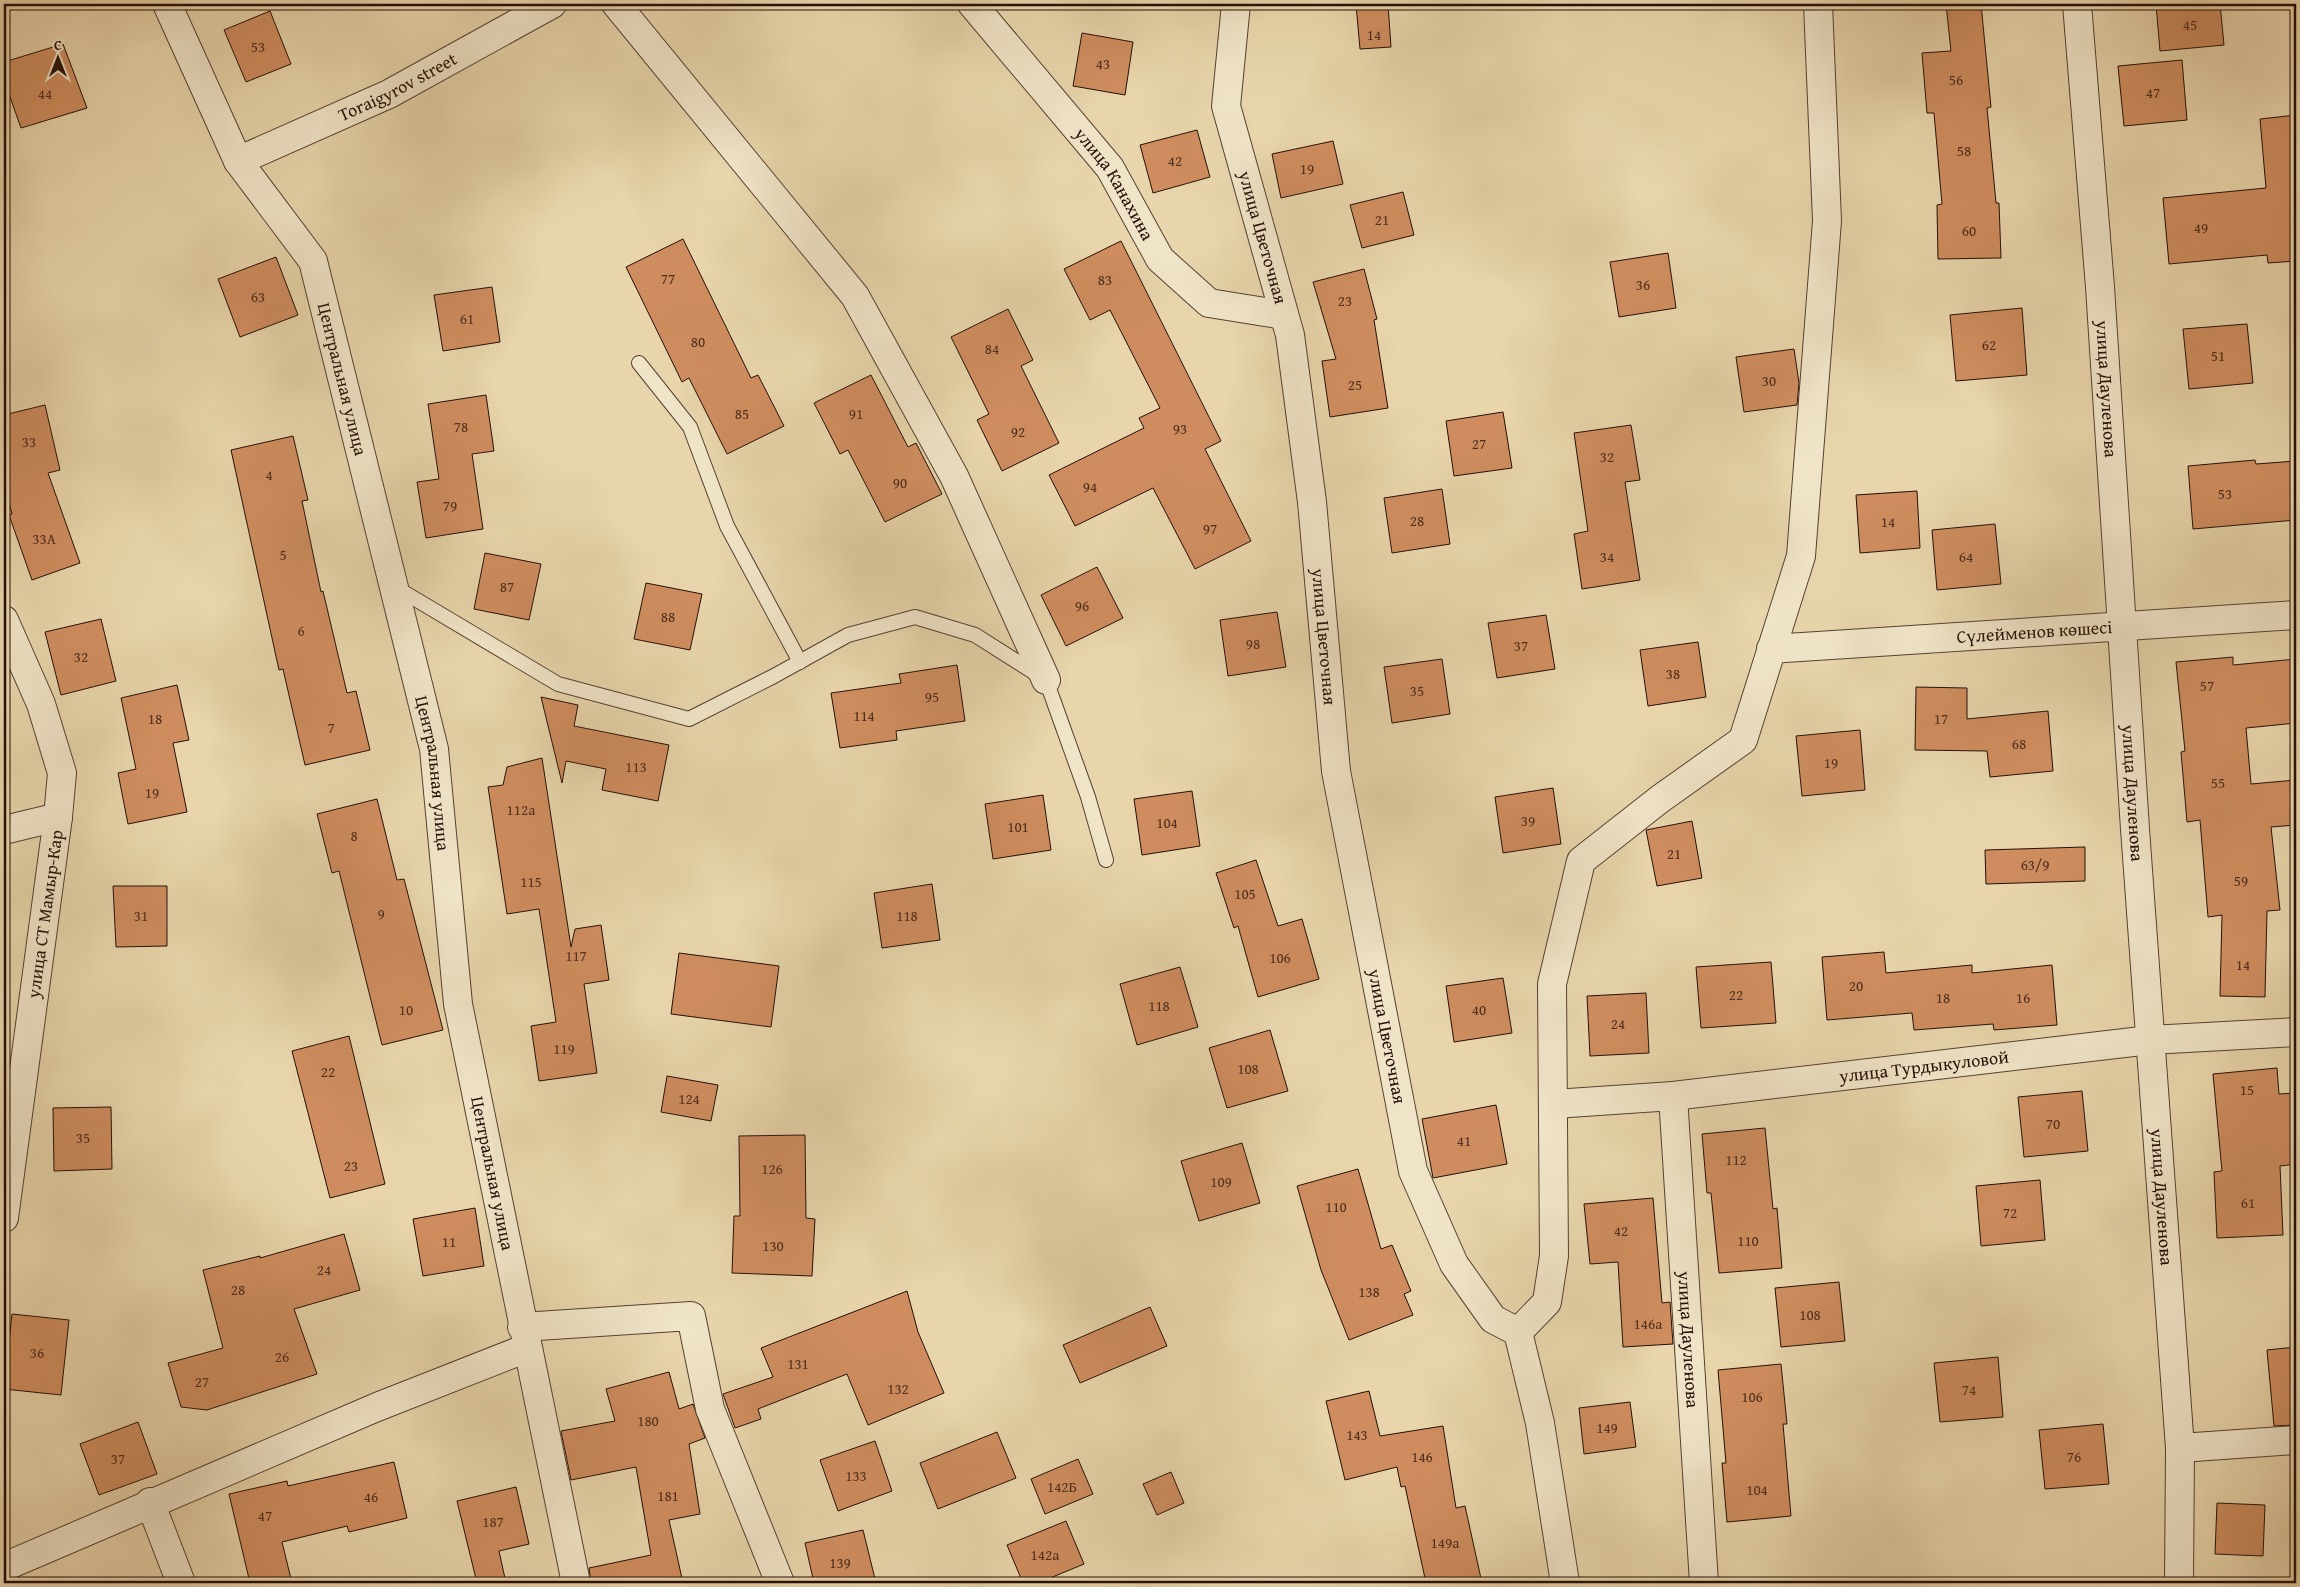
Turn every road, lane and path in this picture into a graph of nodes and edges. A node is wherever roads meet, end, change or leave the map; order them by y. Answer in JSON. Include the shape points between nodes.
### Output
{"nodes":[{"id":1,"x":168,"y":4,"type":"edge"},
{"id":2,"x":552,"y":4,"type":"edge"},
{"id":3,"x":616,"y":4,"type":"edge"},
{"id":4,"x":972,"y":4,"type":"edge"},
{"id":5,"x":1236,"y":4,"type":"edge"},
{"id":6,"x":1818,"y":4,"type":"edge"},
{"id":7,"x":2077,"y":4,"type":"edge"},
{"id":8,"x":238,"y":160,"type":"junction"},
{"id":9,"x":1284,"y":315,"type":"junction"},
{"id":10,"x":639,"y":363,"type":"dead end"},
{"id":11,"x":395,"y":586,"type":"junction"},
{"id":12,"x":2296,"y":615,"type":"edge"},
{"id":13,"x":4,"y":620,"type":"edge"},
{"id":14,"x":2121,"y":626,"type":"junction"},
{"id":15,"x":1771,"y":649,"type":"junction"},
{"id":16,"x":800,"y":662,"type":"junction"},
{"id":17,"x":1046,"y":680,"type":"junction"},
{"id":18,"x":58,"y":817,"type":"junction"},
{"id":19,"x":4,"y":830,"type":"edge"},
{"id":20,"x":1106,"y":860,"type":"dead end"},
{"id":21,"x":2296,"y":1032,"type":"edge"},
{"id":22,"x":2150,"y":1040,"type":"junction"},
{"id":23,"x":1673,"y":1096,"type":"junction"},
{"id":24,"x":1554,"y":1104,"type":"junction"},
{"id":25,"x":4,"y":1217,"type":"edge"},
{"id":26,"x":1518,"y":1332,"type":"junction"},
{"id":27,"x":524,"y":1338,"type":"junction"},
{"id":28,"x":2296,"y":1440,"type":"edge"},
{"id":29,"x":2180,"y":1448,"type":"junction"},
{"id":30,"x":150,"y":1502,"type":"junction"},
{"id":31,"x":4,"y":1567,"type":"edge"},
{"id":32,"x":181,"y":1583,"type":"edge"},
{"id":33,"x":576,"y":1583,"type":"edge"},
{"id":34,"x":780,"y":1583,"type":"edge"},
{"id":35,"x":1566,"y":1583,"type":"edge"},
{"id":36,"x":1704,"y":1583,"type":"edge"},
{"id":37,"x":2179,"y":1583,"type":"edge"}],
"edges":[{"from":1,"to":8,"type":"street","name":"Центральная улица"},
{"from":2,"to":8,"type":"street","name":"Toraigyrov street","via":[[389,94]]},
{"from":3,"to":17,"type":"street","via":[[855,296],[954,476]]},
{"from":4,"to":9,"type":"street","name":"улица Канахина","via":[[1110,168],[1160,260],[1209,303]]},
{"from":5,"to":9,"type":"street","name":"улица Цветочная","via":[[1226,106]]},
{"from":6,"to":15,"type":"street","via":[[1827,221],[1801,556]]},
{"from":7,"to":14,"type":"street","name":"улица Дауленова","via":[[2100,287]]},
{"from":8,"to":11,"type":"street","name":"Центральная улица","via":[[313,261]]},
{"from":9,"to":26,"type":"street","name":"улица Цветочная","via":[[1290,335],[1312,502],[1336,770],[1413,1171],[1454,1264],[1493,1319]]},
{"from":10,"to":16,"type":"lane","via":[[690,428],[727,526]]},
{"from":11,"to":16,"type":"lane","via":[[558,684],[689,719]]},
{"from":11,"to":27,"type":"street","name":"Центральная улица","via":[[434,749],[458,1004]]},
{"from":12,"to":14,"type":"street","name":"Сүлейменов көшесі"},
{"from":13,"to":18,"type":"street","name":"улица СТ Мамыр-Кар","via":[[41,704],[62,773]]},
{"from":14,"to":15,"type":"street","name":"Сүлейменов көшесі"},
{"from":14,"to":22,"type":"street","name":"улица Дауленова"},
{"from":15,"to":24,"type":"street","via":[[1743,740],[1581,861],[1552,984]]},
{"from":16,"to":17,"type":"lane","via":[[848,635],[915,617],[975,635]]},
{"from":17,"to":20,"type":"lane","via":[[1088,797]]},
{"from":18,"to":19,"type":"street"},
{"from":18,"to":25,"type":"street","name":"улица СТ Мамыр-Кар"},
{"from":21,"to":22,"type":"street","name":"улица Турдыкуловой"},
{"from":22,"to":23,"type":"street","name":"улица Турдыкуловой"},
{"from":22,"to":29,"type":"street","name":"улица Дауленова"},
{"from":23,"to":24,"type":"street","name":"улица Турдыкуловой"},
{"from":23,"to":36,"type":"street","name":"улица Дауленова"},
{"from":24,"to":26,"type":"street","via":[[1554,1256],[1547,1302]]},
{"from":26,"to":35,"type":"street","via":[[1540,1423]]},
{"from":27,"to":30,"type":"street","via":[[378,1407]]},
{"from":27,"to":33,"type":"street","name":"Центральная улица"},
{"from":27,"to":34,"type":"street","via":[[690,1316],[710,1409]]},
{"from":28,"to":29,"type":"street"},
{"from":29,"to":37,"type":"street","name":"улица Дауленова"},
{"from":30,"to":31,"type":"street"},
{"from":30,"to":32,"type":"street"}]}
